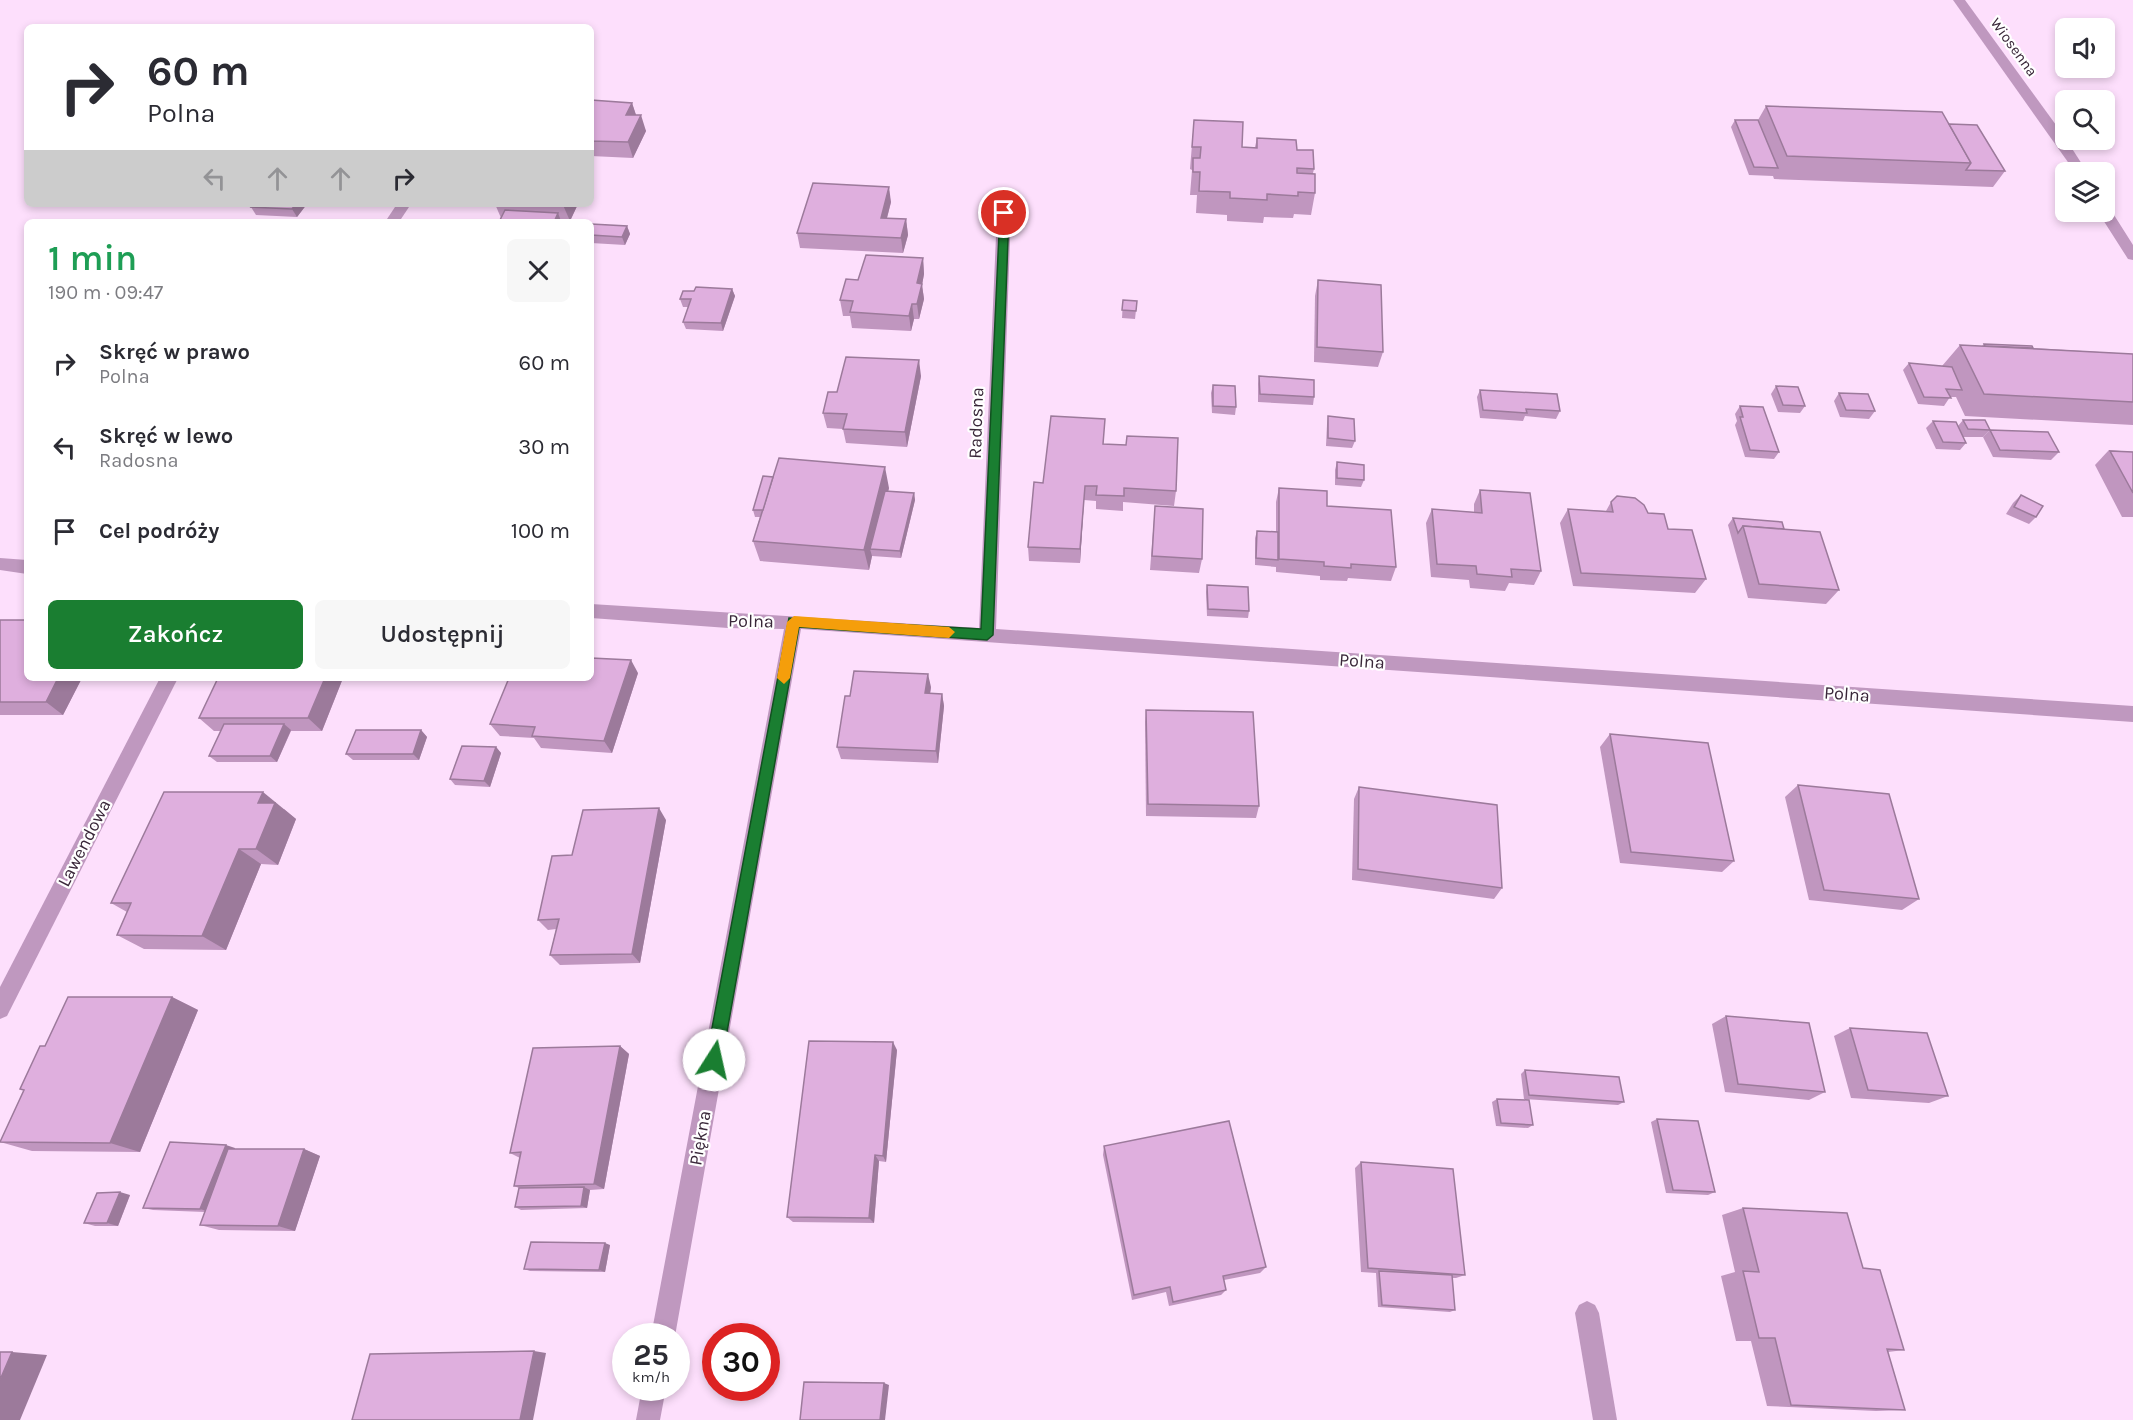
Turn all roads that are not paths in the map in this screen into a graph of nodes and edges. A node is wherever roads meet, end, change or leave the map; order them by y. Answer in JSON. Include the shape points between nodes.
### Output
{"nodes":[{"id":1,"x":1959,"y":0,"type":"edge"},
{"id":2,"x":2075,"y":162,"type":"edge"},
{"id":3,"x":1004,"y":213,"type":"dead end"},
{"id":4,"x":2112,"y":222,"type":"edge"},
{"id":5,"x":2133,"y":256,"type":"edge"},
{"id":6,"x":0,"y":564,"type":"edge"},
{"id":7,"x":24,"y":567,"type":"edge"},
{"id":8,"x":594,"y":611,"type":"edge"},
{"id":9,"x":794,"y":622,"type":"junction"},
{"id":10,"x":987,"y":635,"type":"junction"},
{"id":11,"x":167,"y":681,"type":"edge"},
{"id":12,"x":2133,"y":714,"type":"edge"},
{"id":13,"x":0,"y":1009,"type":"edge"},
{"id":14,"x":1587,"y":1313,"type":"dead end"},
{"id":15,"x":665,"y":1323,"type":"edge"},
{"id":16,"x":652,"y":1401,"type":"edge"},
{"id":17,"x":648,"y":1420,"type":"edge"},
{"id":18,"x":1605,"y":1420,"type":"edge"}],
"edges":[{"from":1,"to":2,"type":"street","name":"Wiosenna"},
{"from":3,"to":10,"type":"street","name":"Radosna"},
{"from":4,"to":5,"type":"street"},
{"from":6,"to":7,"type":"street"},
{"from":8,"to":9,"type":"street","name":"Polna"},
{"from":9,"to":10,"type":"street","name":"Polna"},
{"from":9,"to":15,"type":"street","name":"Piękna"},
{"from":10,"to":12,"type":"street","name":"Polna"},
{"from":11,"to":13,"type":"street","name":"Lawendowa"},
{"from":14,"to":18,"type":"street"},
{"from":16,"to":17,"type":"street"}]}
